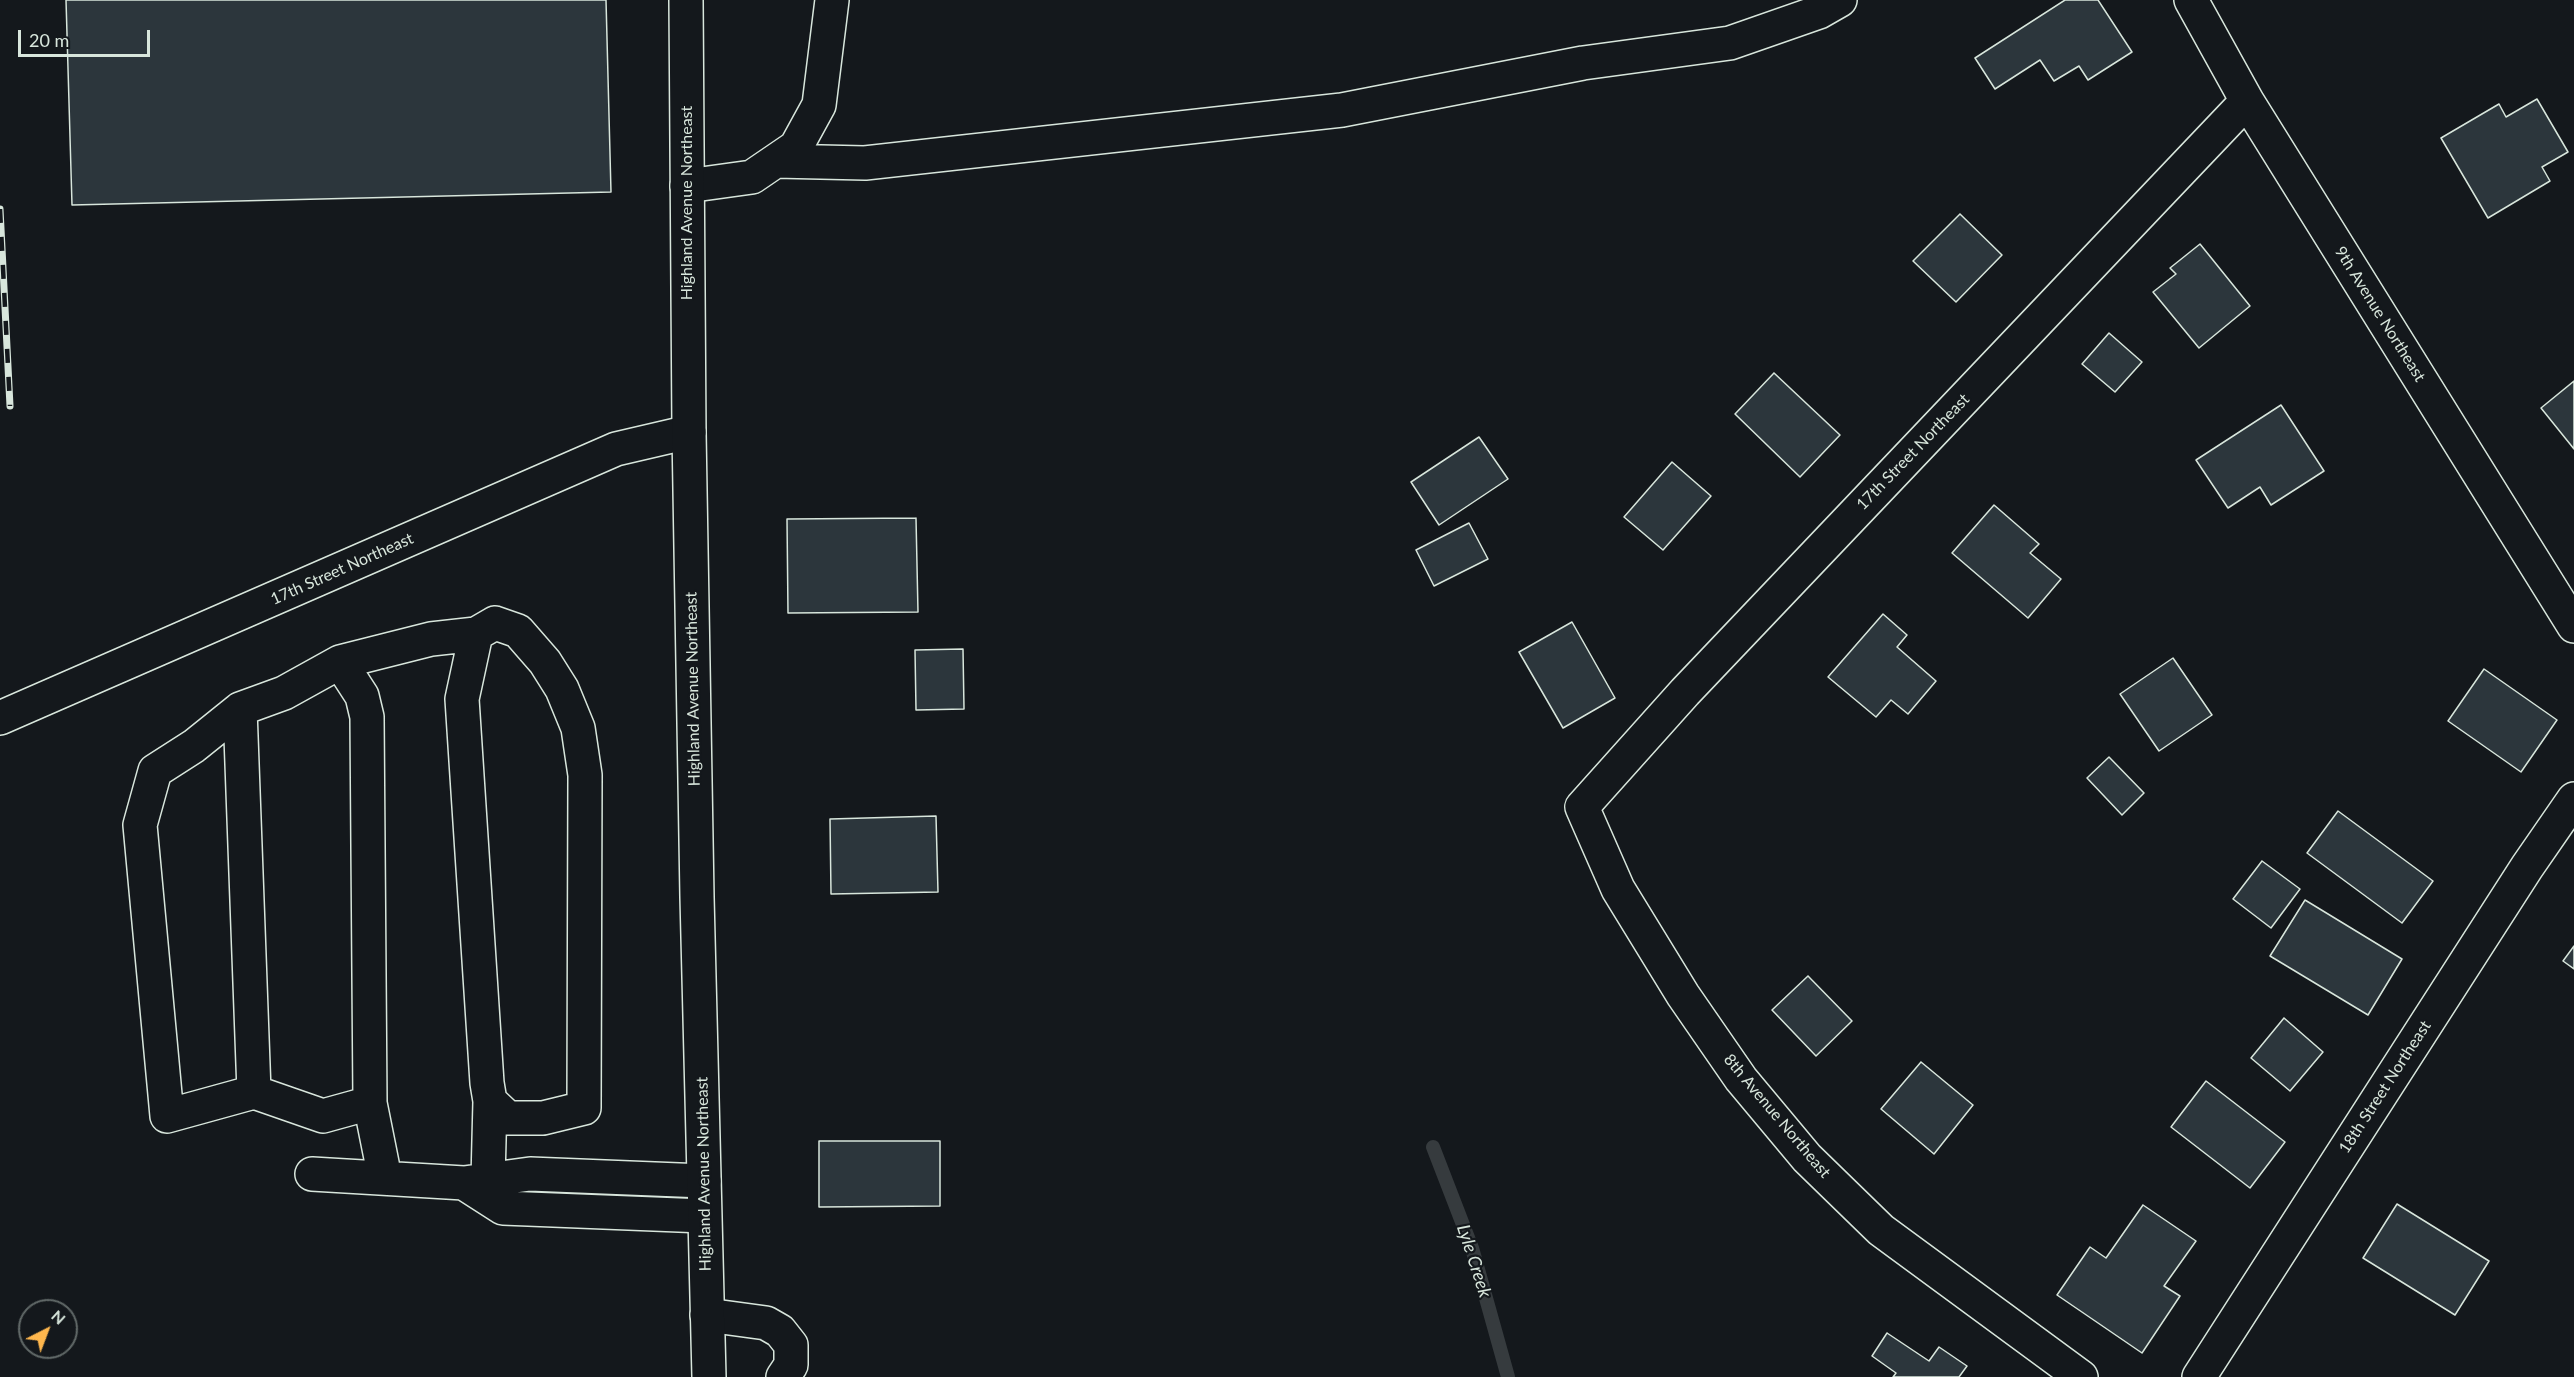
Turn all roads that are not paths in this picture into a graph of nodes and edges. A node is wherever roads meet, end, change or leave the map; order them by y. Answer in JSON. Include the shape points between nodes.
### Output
{"nodes":[{"id":1,"x":686,"y":0,"type":"edge"},
{"id":2,"x":832,"y":0,"type":"edge"},
{"id":3,"x":1840,"y":0,"type":"edge"},
{"id":4,"x":2191,"y":0,"type":"edge"},
{"id":5,"x":2247,"y":101,"type":"junction"},
{"id":6,"x":776,"y":161,"type":"junction"},
{"id":7,"x":687,"y":186,"type":"junction"},
{"id":8,"x":688,"y":432,"type":"junction"},
{"id":9,"x":2574,"y":626,"type":"edge"},
{"id":10,"x":476,"y":634,"type":"junction"},
{"id":11,"x":340,"y":662,"type":"junction"},
{"id":12,"x":240,"y":709,"type":"junction"},
{"id":13,"x":0,"y":718,"type":"edge"},
{"id":14,"x":2574,"y":799,"type":"edge"},
{"id":15,"x":1582,"y":807,"type":"joint"},
{"id":16,"x":254,"y":1092,"type":"junction"},
{"id":17,"x":490,"y":1101,"type":"junction"},
{"id":18,"x":370,"y":1103,"type":"junction"},
{"id":19,"x":312,"y":1174,"type":"dead end"},
{"id":20,"x":385,"y":1178,"type":"junction"},
{"id":21,"x":476,"y":1181,"type":"junction"},
{"id":22,"x":704,"y":1181,"type":"junction"},
{"id":23,"x":705,"y":1216,"type":"junction"},
{"id":24,"x":707,"y":1315,"type":"junction"},
{"id":25,"x":709,"y":1377,"type":"edge"},
{"id":26,"x":783,"y":1377,"type":"edge"},
{"id":27,"x":2081,"y":1377,"type":"edge"},
{"id":28,"x":2199,"y":1377,"type":"edge"}],
"edges":[{"from":1,"to":7,"type":"street","name":"Highland Avenue Northeast"},
{"from":2,"to":6,"type":"street","via":[[819,105],[796,147]]},
{"from":3,"to":6,"type":"street","via":[[1819,12],[1730,43],[1583,63],[1342,110],[865,163]]},
{"from":4,"to":5,"type":"street","name":"9th Avenue Northeast"},
{"from":5,"to":9,"type":"street","name":"9th Avenue Northeast"},
{"from":5,"to":15,"type":"street","name":"17th Street Northeast","via":[[1685,693]]},
{"from":6,"to":7,"type":"street","via":[[752,177]]},
{"from":7,"to":8,"type":"street","name":"Highland Avenue Northeast"},
{"from":8,"to":13,"type":"street","name":"17th Street Northeast","via":[[616,449]]},
{"from":8,"to":22,"type":"street","name":"Highland Avenue Northeast"},
{"from":10,"to":11,"type":"street","via":[[431,639]]},
{"from":10,"to":17,"type":"street","via":[[462,699]]},
{"from":10,"to":17,"type":"street","via":[[495,623],[518,631],[544,662],[562,689],[578,728],[585,775],[584,1108],[543,1118],[508,1118]]},
{"from":11,"to":12,"type":"street","via":[[284,693]]},
{"from":11,"to":18,"type":"street","via":[[362,696],[367,717]]},
{"from":12,"to":16,"type":"street"},
{"from":12,"to":16,"type":"street","via":[[155,771],[140,825],[167,1116]]},
{"from":14,"to":28,"type":"street","name":"18th Street Northeast"},
{"from":15,"to":27,"type":"street","name":"8th Avenue Northeast","via":[[1618,889],[1683,995],[1741,1079],[1807,1158],[1881,1230]]},
{"from":16,"to":18,"type":"street","via":[[323,1116]]},
{"from":17,"to":21,"type":"street"},
{"from":18,"to":20,"type":"street"},
{"from":19,"to":20,"type":"street"},
{"from":20,"to":21,"type":"street"},
{"from":21,"to":22,"type":"street","via":[[530,1174]]},
{"from":21,"to":23,"type":"street","via":[[503,1208]]},
{"from":22,"to":23,"type":"street","name":"Highland Avenue Northeast"},
{"from":23,"to":24,"type":"street","name":"Highland Avenue Northeast"},
{"from":24,"to":25,"type":"street","name":"Highland Avenue Northeast"},
{"from":24,"to":26,"type":"street","via":[[766,1323],[780,1331],[791,1345],[791,1365]]}]}
